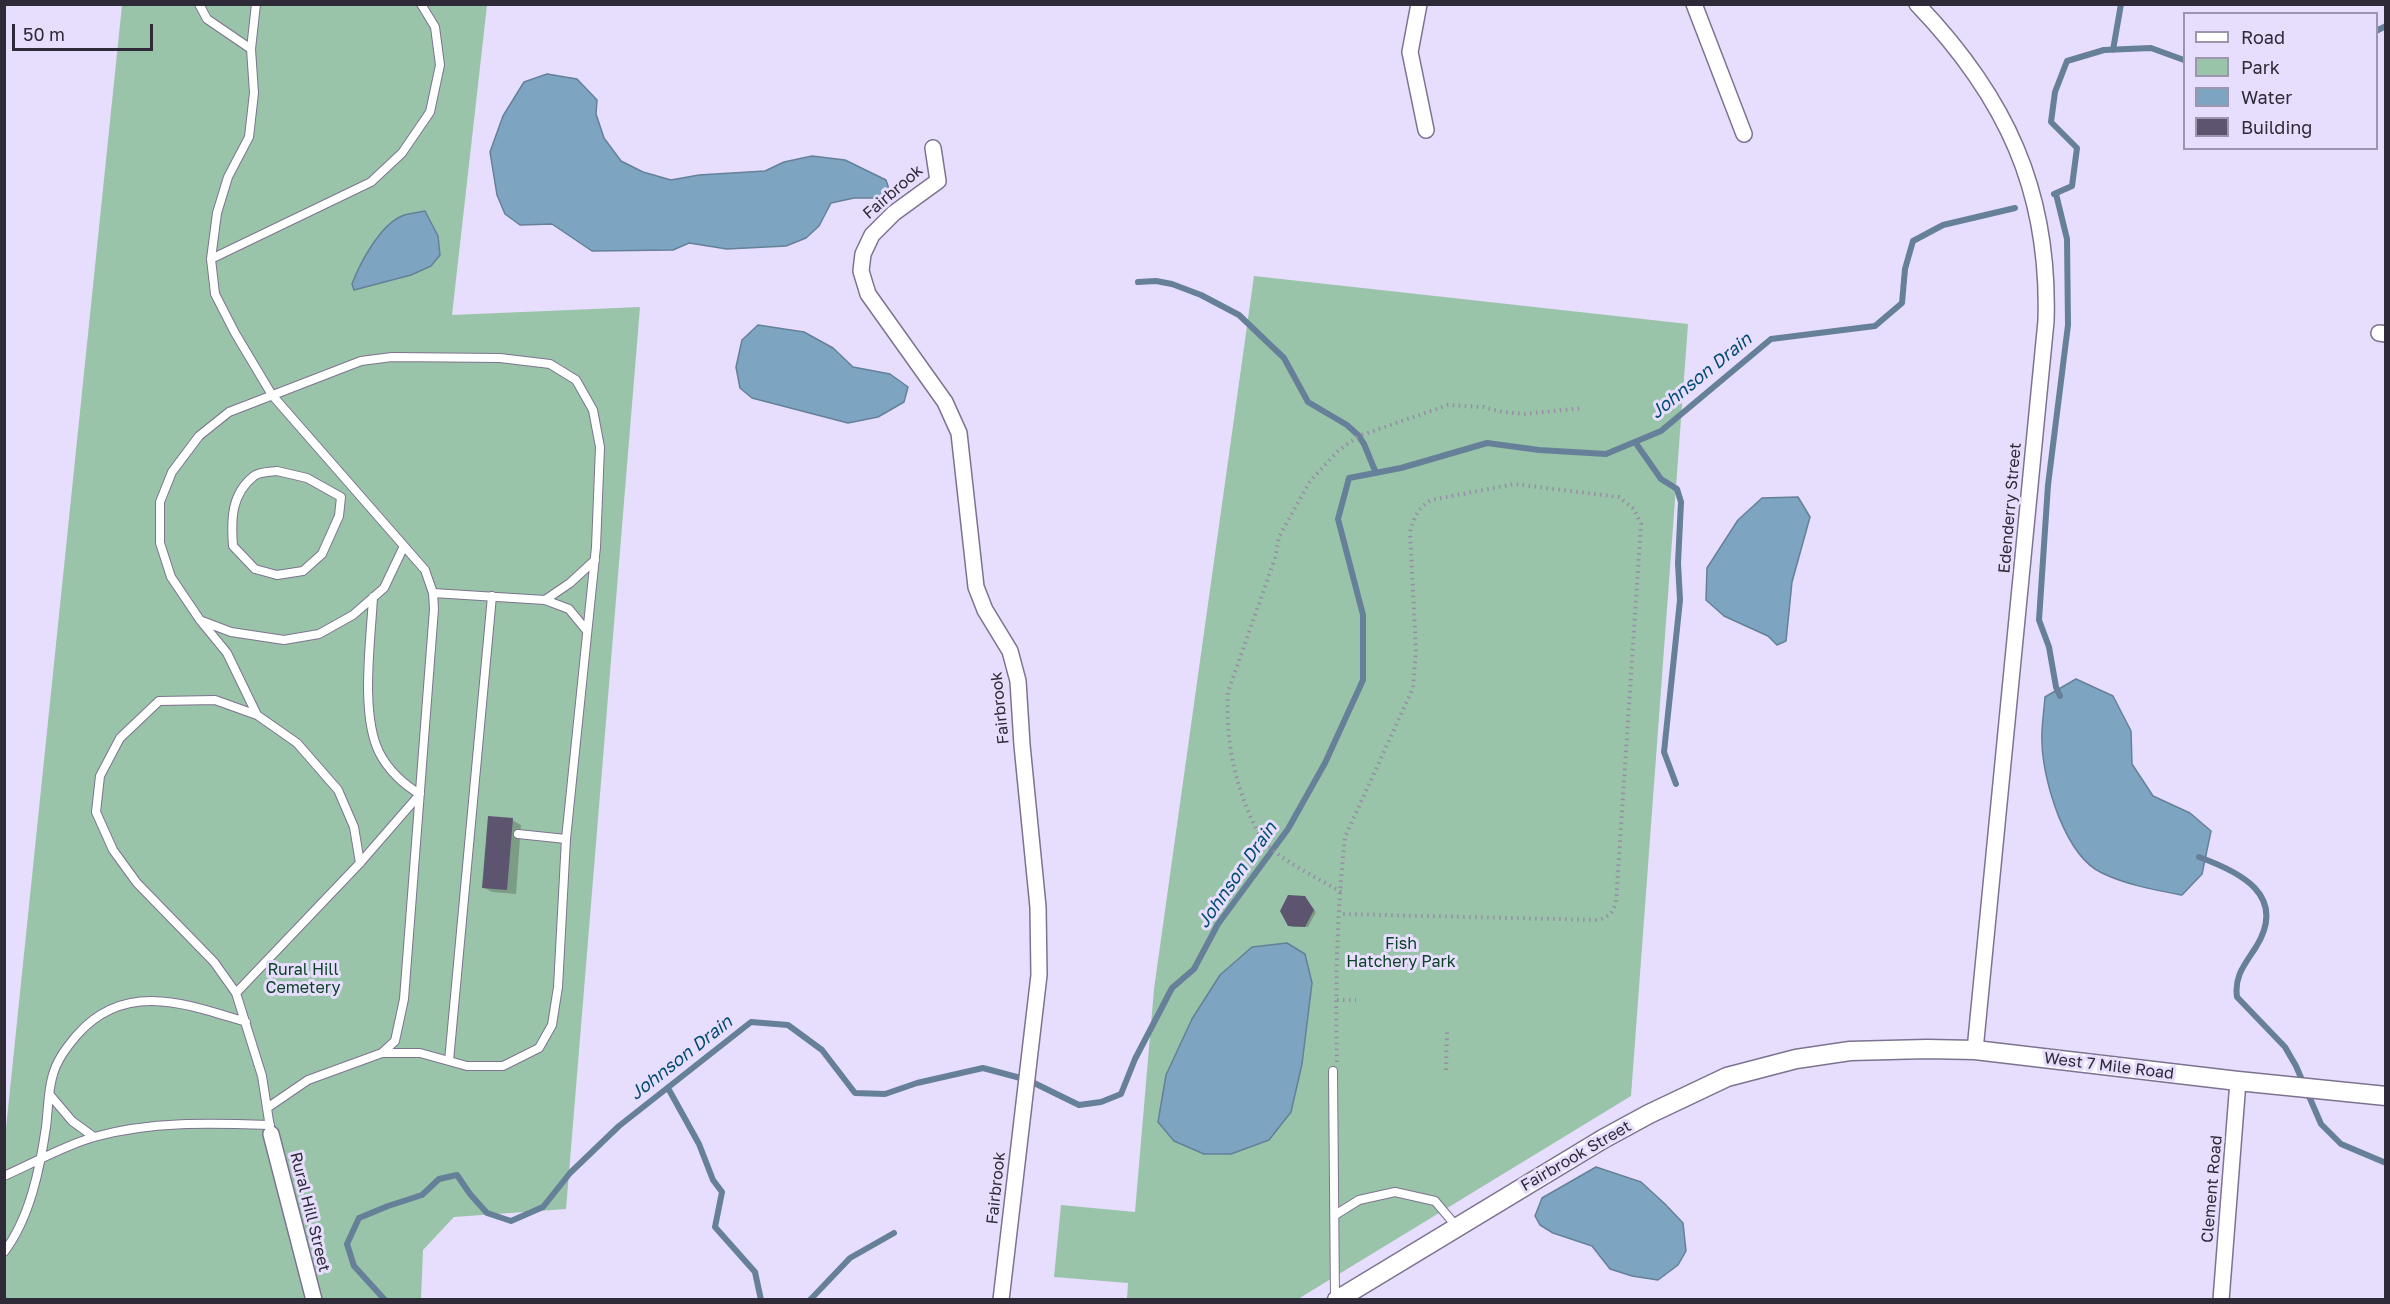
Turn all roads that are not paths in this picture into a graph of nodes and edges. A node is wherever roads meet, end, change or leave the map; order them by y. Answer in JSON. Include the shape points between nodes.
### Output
{"nodes":[{"id":1,"x":199,"y":4,"type":"edge"},
{"id":2,"x":256,"y":4,"type":"edge"},
{"id":3,"x":421,"y":4,"type":"edge"},
{"id":4,"x":1419,"y":4,"type":"edge"},
{"id":5,"x":1694,"y":4,"type":"edge"},
{"id":6,"x":1917,"y":4,"type":"edge"},
{"id":7,"x":251,"y":49,"type":"junction"},
{"id":8,"x":1426,"y":130,"type":"dead end"},
{"id":9,"x":1744,"y":134,"type":"dead end"},
{"id":10,"x":933,"y":147,"type":"dead end"},
{"id":11,"x":211,"y":259,"type":"junction"},
{"id":12,"x":272,"y":395,"type":"junction"},
{"id":13,"x":357,"y":492,"type":"junction"},
{"id":14,"x":341,"y":497,"type":"junction"},
{"id":15,"x":404,"y":546,"type":"junction"},
{"id":16,"x":595,"y":560,"type":"junction"},
{"id":17,"x":433,"y":593,"type":"junction"},
{"id":18,"x":492,"y":596,"type":"junction"},
{"id":19,"x":373,"y":597,"type":"junction"},
{"id":20,"x":545,"y":600,"type":"junction"},
{"id":21,"x":200,"y":621,"type":"junction"},
{"id":22,"x":587,"y":631,"type":"junction"},
{"id":23,"x":257,"y":715,"type":"junction"},
{"id":24,"x":420,"y":794,"type":"junction"},
{"id":25,"x":518,"y":834,"type":"dead end"},
{"id":26,"x":566,"y":838,"type":"junction"},
{"id":27,"x":360,"y":864,"type":"junction"},
{"id":28,"x":236,"y":993,"type":"junction"},
{"id":29,"x":246,"y":1022,"type":"junction"},
{"id":30,"x":1976,"y":1050,"type":"junction"},
{"id":31,"x":382,"y":1053,"type":"junction"},
{"id":32,"x":1832,"y":1054,"type":"joint"},
{"id":33,"x":449,"y":1061,"type":"junction"},
{"id":34,"x":1335,"y":1071,"type":"road end"},
{"id":35,"x":2238,"y":1081,"type":"junction"},
{"id":36,"x":50,"y":1095,"type":"junction"},
{"id":37,"x":2385,"y":1096,"type":"edge"},
{"id":38,"x":267,"y":1108,"type":"junction"},
{"id":39,"x":271,"y":1130,"type":"junction"},
{"id":40,"x":93,"y":1137,"type":"junction"},
{"id":41,"x":41,"y":1159,"type":"junction"},
{"id":42,"x":4,"y":1176,"type":"edge"},
{"id":43,"x":1335,"y":1215,"type":"junction"},
{"id":44,"x":1457,"y":1227,"type":"junction"},
{"id":45,"x":4,"y":1252,"type":"edge"},
{"id":46,"x":314,"y":1299,"type":"edge"},
{"id":47,"x":1001,"y":1299,"type":"edge"},
{"id":48,"x":1336,"y":1299,"type":"edge"},
{"id":49,"x":2221,"y":1299,"type":"edge"}],
"edges":[{"from":1,"to":7,"type":"lane","via":[[207,18]]},
{"from":2,"to":7,"type":"lane"},
{"from":3,"to":11,"type":"lane","via":[[435,27],[440,65],[430,112],[402,153],[370,182]]},
{"from":4,"to":8,"type":"street","via":[[1410,52]]},
{"from":5,"to":9,"type":"street"},
{"from":6,"to":30,"type":"street","name":"Edenderry Street","via":[[1976,73],[2009,130],[2032,190],[2042,237],[2047,293]]},
{"from":7,"to":11,"type":"lane","via":[[254,93],[249,137],[225,186]]},
{"from":10,"to":47,"type":"street","name":"Fairbrook","via":[[938,182],[894,213],[872,235],[862,254],[861,271],[868,294],[955,419],[976,587],[1010,651],[1016,673],[1038,907],[1038,975]]},
{"from":11,"to":12,"type":"lane","via":[[215,294]]},
{"from":12,"to":13,"type":"lane"},
{"from":12,"to":16,"type":"lane","via":[[361,361],[382,358],[500,358],[550,364],[576,380],[593,410],[600,447]]},
{"from":12,"to":21,"type":"lane","via":[[229,412],[199,436],[172,472],[160,502],[160,543],[171,577]]},
{"from":13,"to":14,"type":"lane"},
{"from":13,"to":15,"type":"lane"},
{"from":14,"to":14,"type":"lane","via":[[307,478],[277,471],[255,475],[240,492],[231,516],[233,546],[255,569],[277,575],[303,571],[322,554],[339,516]]},
{"from":15,"to":17,"type":"lane","via":[[424,570]]},
{"from":15,"to":19,"type":"lane","via":[[384,588]]},
{"from":16,"to":20,"type":"lane"},
{"from":16,"to":22,"type":"lane"},
{"from":17,"to":18,"type":"lane"},
{"from":17,"to":24,"type":"lane"},
{"from":18,"to":20,"type":"lane"},
{"from":18,"to":33,"type":"lane"},
{"from":19,"to":21,"type":"lane","via":[[353,615],[319,634],[284,640],[231,632]]},
{"from":19,"to":24,"type":"lane","via":[[369,714],[379,752],[396,776]]},
{"from":20,"to":22,"type":"lane","via":[[569,609]]},
{"from":21,"to":23,"type":"lane","via":[[227,653]]},
{"from":22,"to":26,"type":"lane"},
{"from":23,"to":27,"type":"lane","via":[[297,743],[338,790],[354,827]]},
{"from":23,"to":28,"type":"lane","via":[[215,700],[159,702],[120,738],[100,776],[96,812],[113,850],[137,883],[214,962]]},
{"from":24,"to":27,"type":"lane"},
{"from":24,"to":31,"type":"lane","via":[[404,999],[395,1041]]},
{"from":25,"to":26,"type":"lane"},
{"from":26,"to":33,"type":"lane","via":[[558,987],[548,1033],[539,1048],[503,1066],[467,1066]]},
{"from":27,"to":28,"type":"lane"},
{"from":28,"to":29,"type":"lane"},
{"from":29,"to":36,"type":"lane","via":[[180,1003],[139,1000],[109,1010],[84,1027],[63,1052],[52,1078]]},
{"from":29,"to":38,"type":"lane"},
{"from":30,"to":32,"type":"street","name":"West 7 Mile Road","via":[[1927,1048]]},
{"from":30,"to":35,"type":"street","name":"West 7 Mile Road"},
{"from":31,"to":33,"type":"lane","via":[[420,1053]]},
{"from":31,"to":38,"type":"lane","via":[[308,1080]]},
{"from":32,"to":44,"type":"street","name":"Fairbrook Street","via":[[1727,1077],[1603,1139]]},
{"from":34,"to":43,"type":"lane"},
{"from":35,"to":37,"type":"street","name":"West 7 Mile Road"},
{"from":35,"to":49,"type":"street","name":"Clement Road"},
{"from":36,"to":40,"type":"lane","via":[[72,1121]]},
{"from":36,"to":41,"type":"lane"},
{"from":38,"to":39,"type":"lane"},
{"from":39,"to":40,"type":"lane","via":[[180,1123]]},
{"from":39,"to":46,"type":"street","name":"Rural Hill Street"},
{"from":40,"to":41,"type":"lane"},
{"from":41,"to":42,"type":"lane"},
{"from":41,"to":45,"type":"lane","via":[[25,1210]]},
{"from":43,"to":44,"type":"lane","via":[[1359,1200],[1395,1192],[1435,1201]]},
{"from":43,"to":48,"type":"lane"},
{"from":44,"to":48,"type":"street","name":"Fairbrook Street"}]}
